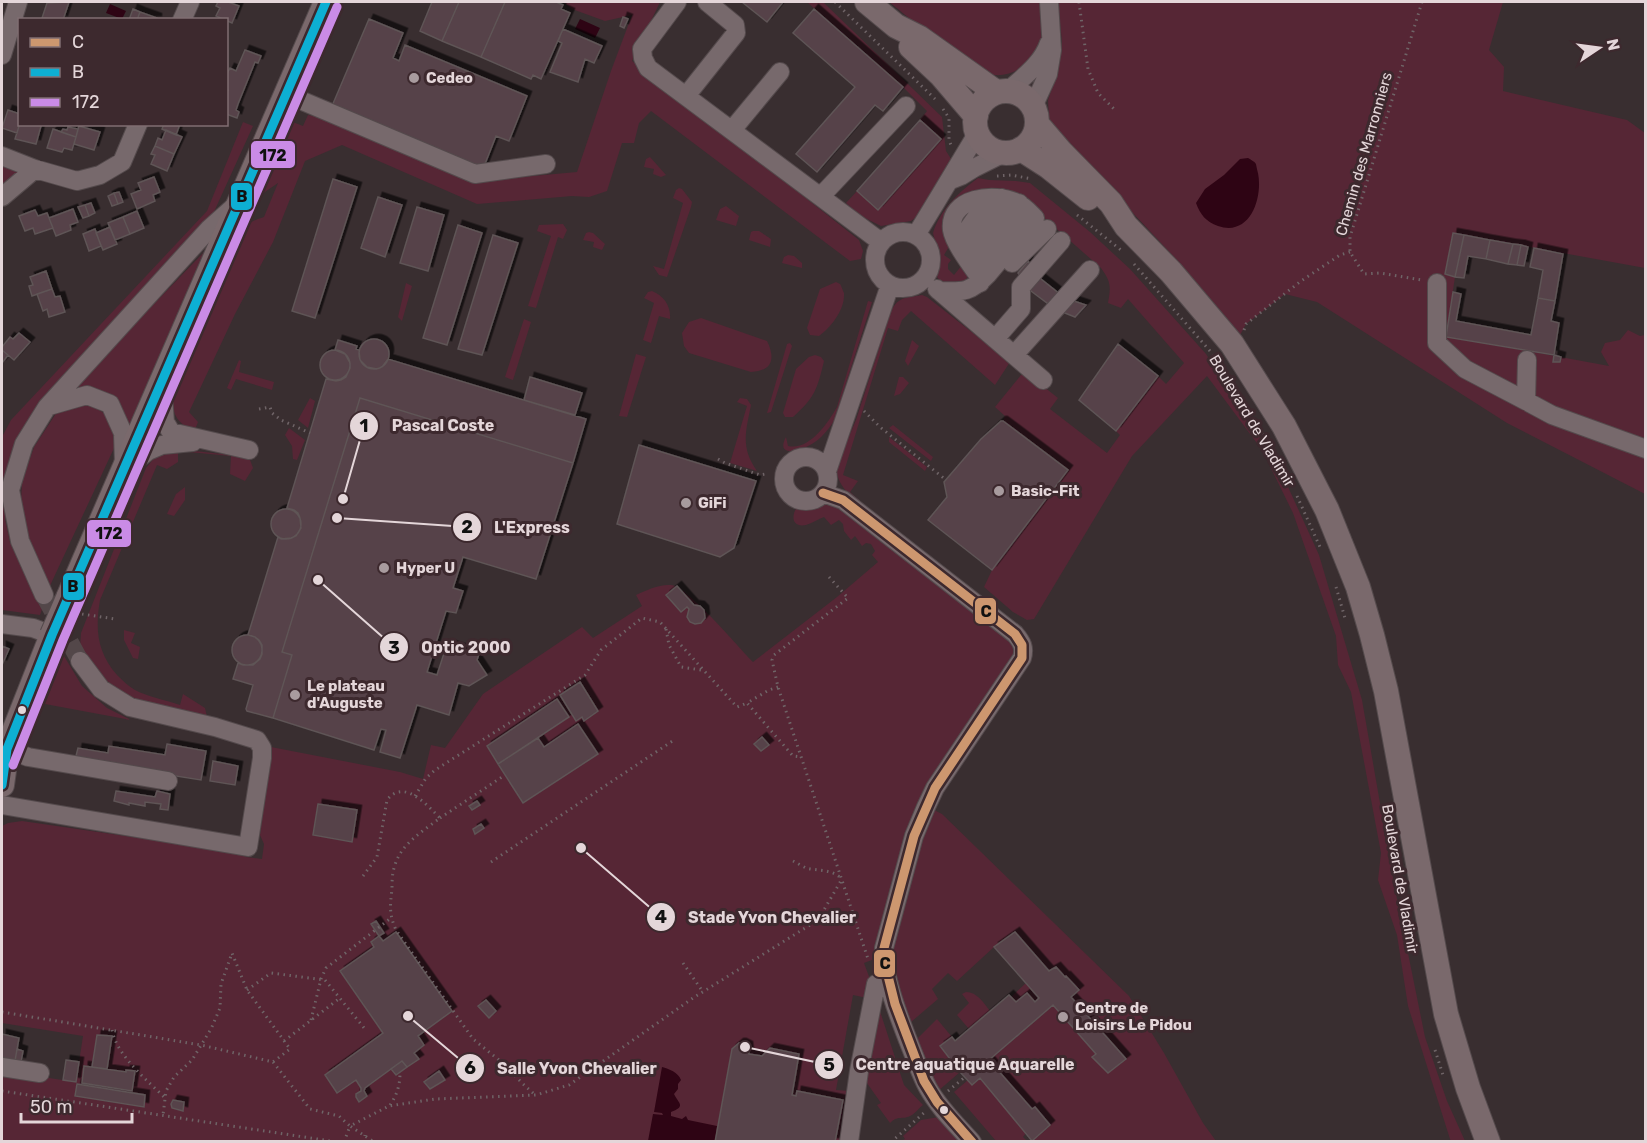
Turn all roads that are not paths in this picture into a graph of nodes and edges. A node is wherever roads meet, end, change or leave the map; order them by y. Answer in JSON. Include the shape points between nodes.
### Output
{"nodes":[{"id":1,"x":18,"y":2,"type":"edge"},
{"id":2,"x":190,"y":2,"type":"edge"},
{"id":3,"x":326,"y":2,"type":"edge"},
{"id":4,"x":677,"y":2,"type":"edge"},
{"id":5,"x":707,"y":2,"type":"edge"},
{"id":6,"x":867,"y":2,"type":"edge"},
{"id":7,"x":1049,"y":2,"type":"edge"},
{"id":8,"x":183,"y":18,"type":"edge"},
{"id":9,"x":896,"y":26,"type":"junction"},
{"id":10,"x":1052,"y":33,"type":"junction"},
{"id":11,"x":2,"y":55,"type":"edge"},
{"id":12,"x":780,"y":72,"type":"dead end"},
{"id":13,"x":1002,"y":92,"type":"junction"},
{"id":14,"x":286,"y":94,"type":"junction"},
{"id":15,"x":686,"y":96,"type":"junction"},
{"id":16,"x":906,"y":106,"type":"dead end"},
{"id":17,"x":1035,"y":116,"type":"junction"},
{"id":18,"x":977,"y":125,"type":"junction"},
{"id":19,"x":137,"y":126,"type":"edge"},
{"id":20,"x":732,"y":130,"type":"junction"},
{"id":21,"x":1013,"y":151,"type":"junction"},
{"id":22,"x":2,"y":156,"type":"edge"},
{"id":23,"x":968,"y":163,"type":"junction"},
{"id":24,"x":546,"y":164,"type":"dead end"},
{"id":25,"x":35,"y":169,"type":"junction"},
{"id":26,"x":821,"y":196,"type":"junction"},
{"id":27,"x":2,"y":197,"type":"edge"},
{"id":28,"x":240,"y":201,"type":"junction"},
{"id":29,"x":1032,"y":217,"type":"junction"},
{"id":30,"x":1126,"y":226,"type":"junction"},
{"id":31,"x":915,"y":235,"type":"junction"},
{"id":32,"x":881,"y":242,"type":"junction"},
{"id":33,"x":1090,"y":270,"type":"dead end"},
{"id":34,"x":975,"y":272,"type":"junction"},
{"id":35,"x":924,"y":278,"type":"junction"},
{"id":36,"x":1437,"y":283,"type":"road end"},
{"id":37,"x":890,"y":285,"type":"junction"},
{"id":38,"x":939,"y":291,"type":"junction"},
{"id":39,"x":959,"y":308,"type":"junction"},
{"id":40,"x":995,"y":339,"type":"junction"},
{"id":41,"x":1014,"y":355,"type":"junction"},
{"id":42,"x":1527,"y":360,"type":"dead end"},
{"id":43,"x":1043,"y":380,"type":"dead end"},
{"id":44,"x":162,"y":383,"type":"junction"},
{"id":45,"x":1526,"y":401,"type":"junction"},
{"id":46,"x":47,"y":407,"type":"junction"},
{"id":47,"x":841,"y":430,"type":"junction"},
{"id":48,"x":208,"y":441,"type":"junction"},
{"id":49,"x":1646,"y":449,"type":"edge"},
{"id":50,"x":249,"y":450,"type":"dead end"},
{"id":51,"x":807,"y":456,"type":"junction"},
{"id":52,"x":124,"y":470,"type":"junction"},
{"id":53,"x":826,"y":482,"type":"junction"},
{"id":54,"x":44,"y":595,"type":"tunnel mouth"},
{"id":55,"x":2,"y":624,"type":"edge"},
{"id":56,"x":52,"y":635,"type":"junction"},
{"id":57,"x":80,"y":661,"type":"tunnel mouth"},
{"id":58,"x":4,"y":754,"type":"edge"},
{"id":59,"x":168,"y":781,"type":"dead end"},
{"id":60,"x":2,"y":785,"type":"edge"},
{"id":61,"x":2,"y":796,"type":"edge"},
{"id":62,"x":2,"y":805,"type":"edge"},
{"id":63,"x":876,"y":984,"type":"dead end"},
{"id":64,"x":2,"y":1067,"type":"edge"},
{"id":65,"x":40,"y":1073,"type":"dead end"},
{"id":66,"x":849,"y":1142,"type":"edge"},
{"id":67,"x":972,"y":1142,"type":"edge"},
{"id":68,"x":1488,"y":1142,"type":"edge"}],
"edges":[{"from":1,"to":11,"type":"street"},
{"from":2,"to":8,"type":"street"},
{"from":3,"to":14,"type":"main road"},
{"from":4,"to":15,"type":"street","via":[[642,49],[648,68]]},
{"from":5,"to":15,"type":"street","via":[[735,25],[736,33]]},
{"from":6,"to":9,"type":"main road"},
{"from":7,"to":10,"type":"street"},
{"from":9,"to":13,"type":"main road"},
{"from":9,"to":18,"type":"main road","via":[[912,48],[948,83]]},
{"from":10,"to":13,"type":"street","via":[[1041,59]]},
{"from":10,"to":17,"type":"street","via":[[1048,74]]},
{"from":12,"to":20,"type":"street"},
{"from":13,"to":17,"type":"main road","via":[[1018,93],[1027,99]]},
{"from":13,"to":18,"type":"main road","via":[[983,102]]},
{"from":14,"to":24,"type":"street","via":[[475,174]]},
{"from":14,"to":28,"type":"main road"},
{"from":15,"to":20,"type":"street"},
{"from":16,"to":26,"type":"street"},
{"from":17,"to":21,"type":"main road","via":[[1035,134],[1029,143]]},
{"from":17,"to":30,"type":"main road","name":"Boulevard de Vladimir","via":[[1061,152],[1111,203]]},
{"from":18,"to":21,"type":"main road","via":[[988,147]]},
{"from":18,"to":23,"type":"street"},
{"from":19,"to":25,"type":"street","via":[[122,162],[100,175],[77,180]]},
{"from":20,"to":26,"type":"street"},
{"from":21,"to":23,"type":"street"},
{"from":21,"to":30,"type":"main road","via":[[1049,167]]},
{"from":22,"to":25,"type":"street"},
{"from":23,"to":31,"type":"street","via":[[955,170]]},
{"from":25,"to":27,"type":"street"},
{"from":26,"to":32,"type":"street"},
{"from":28,"to":44,"type":"main road"},
{"from":28,"to":46,"type":"street","via":[[208,229]]},
{"from":29,"to":34,"type":"street"},
{"from":29,"to":34,"type":"street","via":[[989,224],[982,233]]},
{"from":29,"to":34,"type":"street","via":[[982,197],[960,208],[953,217],[952,231]]},
{"from":29,"to":39,"type":"street","via":[[1016,257],[1000,278],[985,294]]},
{"from":29,"to":40,"type":"street","via":[[1021,309]]},
{"from":30,"to":68,"type":"main road","name":"Boulevard de Vladimir","via":[[1232,344],[1308,471],[1358,586],[1386,690],[1446,1014]]},
{"from":31,"to":32,"type":"street","via":[[902,231]]},
{"from":31,"to":35,"type":"street","via":[[930,252],[929,270]]},
{"from":32,"to":37,"type":"street","via":[[875,262],[882,279]]},
{"from":33,"to":41,"type":"street"},
{"from":34,"to":38,"type":"street","via":[[964,292]]},
{"from":35,"to":37,"type":"street","via":[[908,288]]},
{"from":35,"to":38,"type":"street"},
{"from":36,"to":45,"type":"street","via":[[1437,343],[1465,369]]},
{"from":37,"to":47,"type":"street"},
{"from":38,"to":39,"type":"street"},
{"from":39,"to":40,"type":"street"},
{"from":40,"to":41,"type":"street"},
{"from":41,"to":43,"type":"street"},
{"from":42,"to":45,"type":"street"},
{"from":44,"to":48,"type":"street","via":[[165,422],[171,432]]},
{"from":44,"to":52,"type":"main road"},
{"from":45,"to":49,"type":"street","via":[[1552,415]]},
{"from":46,"to":52,"type":"street","via":[[87,395],[110,404],[123,433]]},
{"from":46,"to":54,"type":"street","via":[[24,444],[10,490],[20,541]]},
{"from":47,"to":51,"type":"street"},
{"from":47,"to":53,"type":"street"},
{"from":48,"to":50,"type":"street"},
{"from":48,"to":52,"type":"street","via":[[162,445]]},
{"from":51,"to":53,"type":"street","via":[[819,461]]},
{"from":51,"to":53,"type":"street","via":[[794,460],[786,470],[786,490],[796,499],[811,501]]},
{"from":52,"to":56,"type":"main road","bridge":true},
{"from":53,"to":67,"type":"street","via":[[843,500],[1023,644],[1022,658],[926,807],[914,836],[883,958],[927,1087]]},
{"from":55,"to":56,"type":"street","via":[[33,627]]},
{"from":56,"to":58,"type":"main road"},
{"from":57,"to":62,"type":"street","via":[[101,688],[130,707],[257,740],[262,758],[248,847]]},
{"from":58,"to":59,"type":"street"},
{"from":58,"to":60,"type":"main road"},
{"from":61,"to":62,"type":"main road"},
{"from":63,"to":66,"type":"street"},
{"from":64,"to":65,"type":"street"}]}
